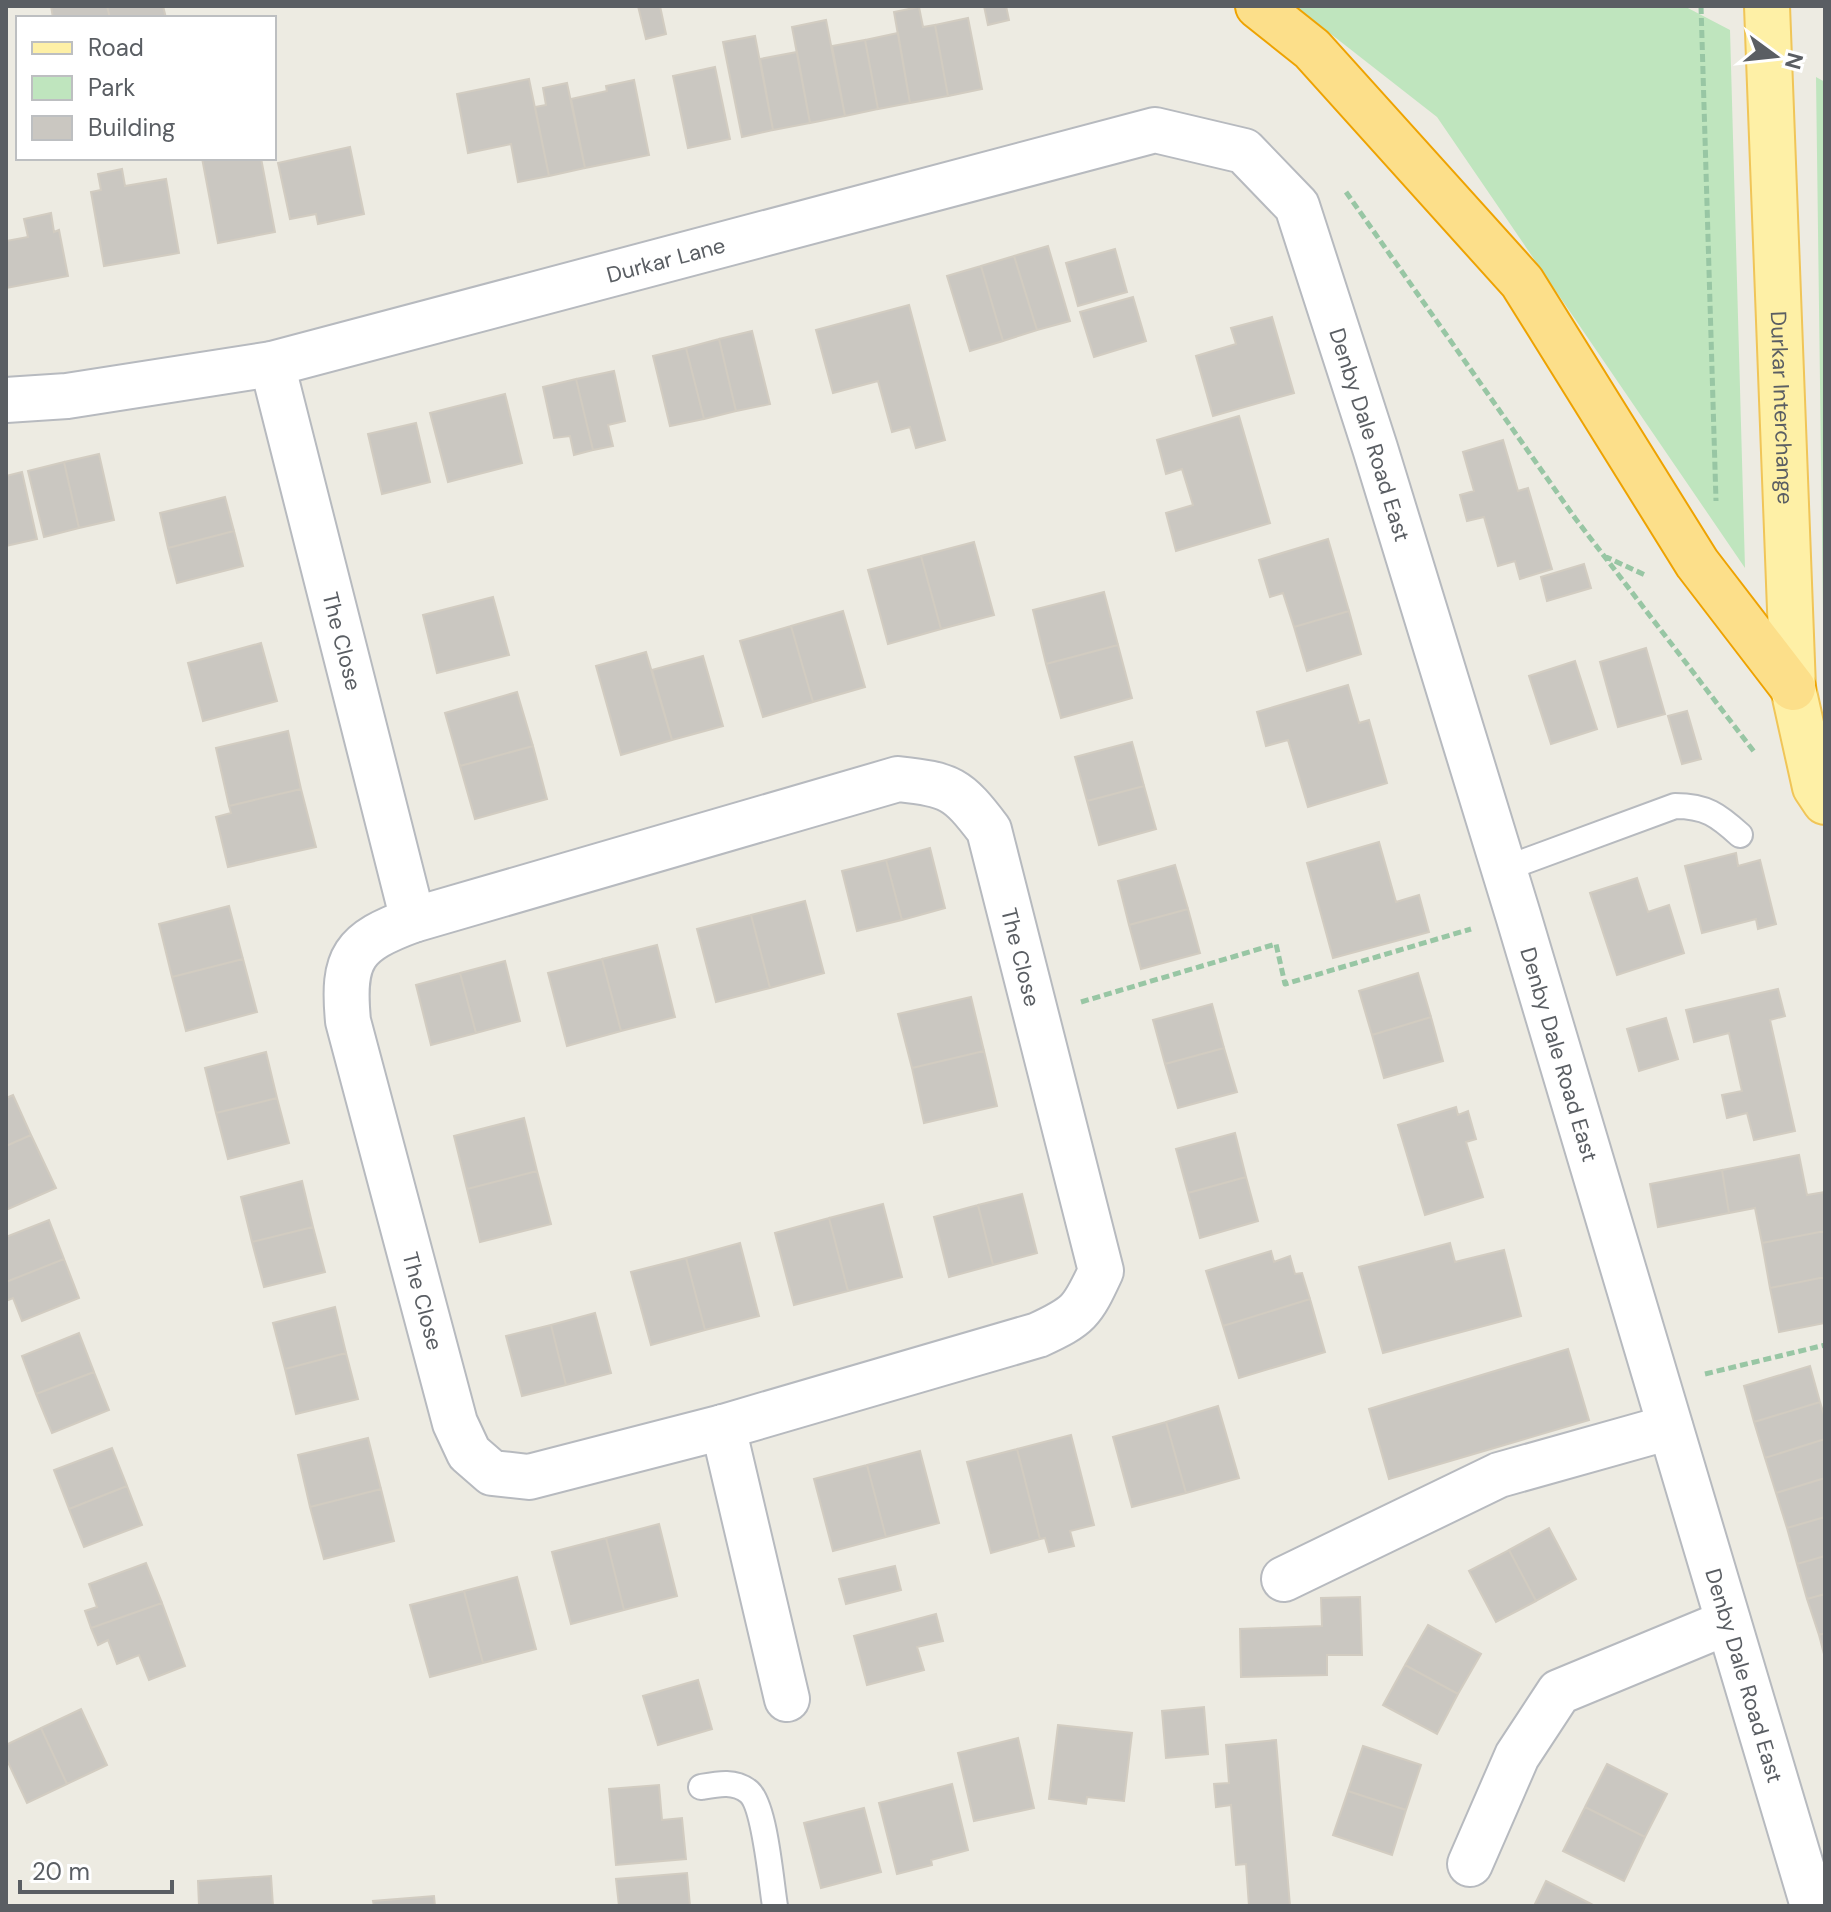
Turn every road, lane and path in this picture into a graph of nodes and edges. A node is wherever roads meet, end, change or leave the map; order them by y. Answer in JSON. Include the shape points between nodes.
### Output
{"nodes":[{"id":1,"x":1258,"y":6,"type":"edge"},
{"id":2,"x":1701,"y":6,"type":"edge"},
{"id":3,"x":1767,"y":6,"type":"edge"},
{"id":4,"x":1297,"y":206,"type":"junction"},
{"id":5,"x":272,"y":364,"type":"junction"},
{"id":6,"x":6,"y":400,"type":"edge"},
{"id":7,"x":1603,"y":555,"type":"junction"},
{"id":8,"x":1697,"y":563,"type":"junction"},
{"id":9,"x":1793,"y":688,"type":"junction"},
{"id":10,"x":1820,"y":795,"type":"edge"},
{"id":11,"x":1740,"y":835,"type":"dead end"},
{"id":12,"x":1504,"y":869,"type":"junction"},
{"id":13,"x":1518,"y":915,"type":"junction"},
{"id":14,"x":413,"y":920,"type":"junction"},
{"id":15,"x":1036,"y":1016,"type":"junction"},
{"id":16,"x":1825,"y":1345,"type":"edge"},
{"id":17,"x":1658,"y":1385,"type":"junction"},
{"id":18,"x":723,"y":1427,"type":"junction"},
{"id":19,"x":1670,"y":1427,"type":"junction"},
{"id":20,"x":1284,"y":1579,"type":"dead end"},
{"id":21,"x":1728,"y":1622,"type":"junction"},
{"id":22,"x":787,"y":1699,"type":"dead end"},
{"id":23,"x":701,"y":1787,"type":"dead end"},
{"id":24,"x":1470,"y":1864,"type":"dead end"},
{"id":25,"x":775,"y":1906,"type":"edge"},
{"id":26,"x":1813,"y":1906,"type":"edge"}],
"edges":[{"from":1,"to":8,"type":"highway","via":[[1312,49],[1522,282]]},
{"from":2,"to":8,"type":"path","via":[[1717,533]]},
{"from":3,"to":9,"type":"main road","name":"Durkar Interchange"},
{"from":4,"to":5,"type":"street","name":"Durkar Lane","via":[[1244,151],[1155,130]]},
{"from":4,"to":7,"type":"path","via":[[1330,170]]},
{"from":4,"to":12,"type":"street","name":"Denby Dale Road East"},
{"from":5,"to":6,"type":"street","name":"Durkar Lane","via":[[67,396]]},
{"from":5,"to":14,"type":"street","name":"The Close"},
{"from":7,"to":8,"type":"path","via":[[1661,582]]},
{"from":7,"to":10,"type":"path","via":[[1779,784]]},
{"from":8,"to":9,"type":"highway"},
{"from":9,"to":10,"type":"main road","name":"Durkar Interchange"},
{"from":11,"to":12,"type":"lane","via":[[1718,815],[1695,806],[1675,806]]},
{"from":12,"to":13,"type":"street","name":"Denby Dale Road East"},
{"from":13,"to":15,"type":"path","via":[[1285,984],[1276,944]]},
{"from":13,"to":17,"type":"street","name":"Denby Dale Road East"},
{"from":14,"to":15,"type":"street","name":"The Close","via":[[898,779],[932,783],[963,796],[989,830]]},
{"from":14,"to":18,"type":"street","name":"The Close","via":[[357,948],[345,985],[348,1021],[455,1423],[469,1453],[492,1473],[529,1477]]},
{"from":15,"to":18,"type":"street","name":"The Close","via":[[1101,1271],[1072,1320],[1038,1335]]},
{"from":16,"to":17,"type":"path"},
{"from":17,"to":19,"type":"street","name":"Denby Dale Road East"},
{"from":18,"to":22,"type":"street"},
{"from":19,"to":20,"type":"street","via":[[1499,1475]]},
{"from":19,"to":21,"type":"street","name":"Denby Dale Road East"},
{"from":21,"to":24,"type":"street","via":[[1559,1692],[1517,1756]]},
{"from":21,"to":26,"type":"street","name":"Denby Dale Road East"},
{"from":23,"to":25,"type":"lane","via":[[728,1783],[748,1791],[759,1805]]}]}
